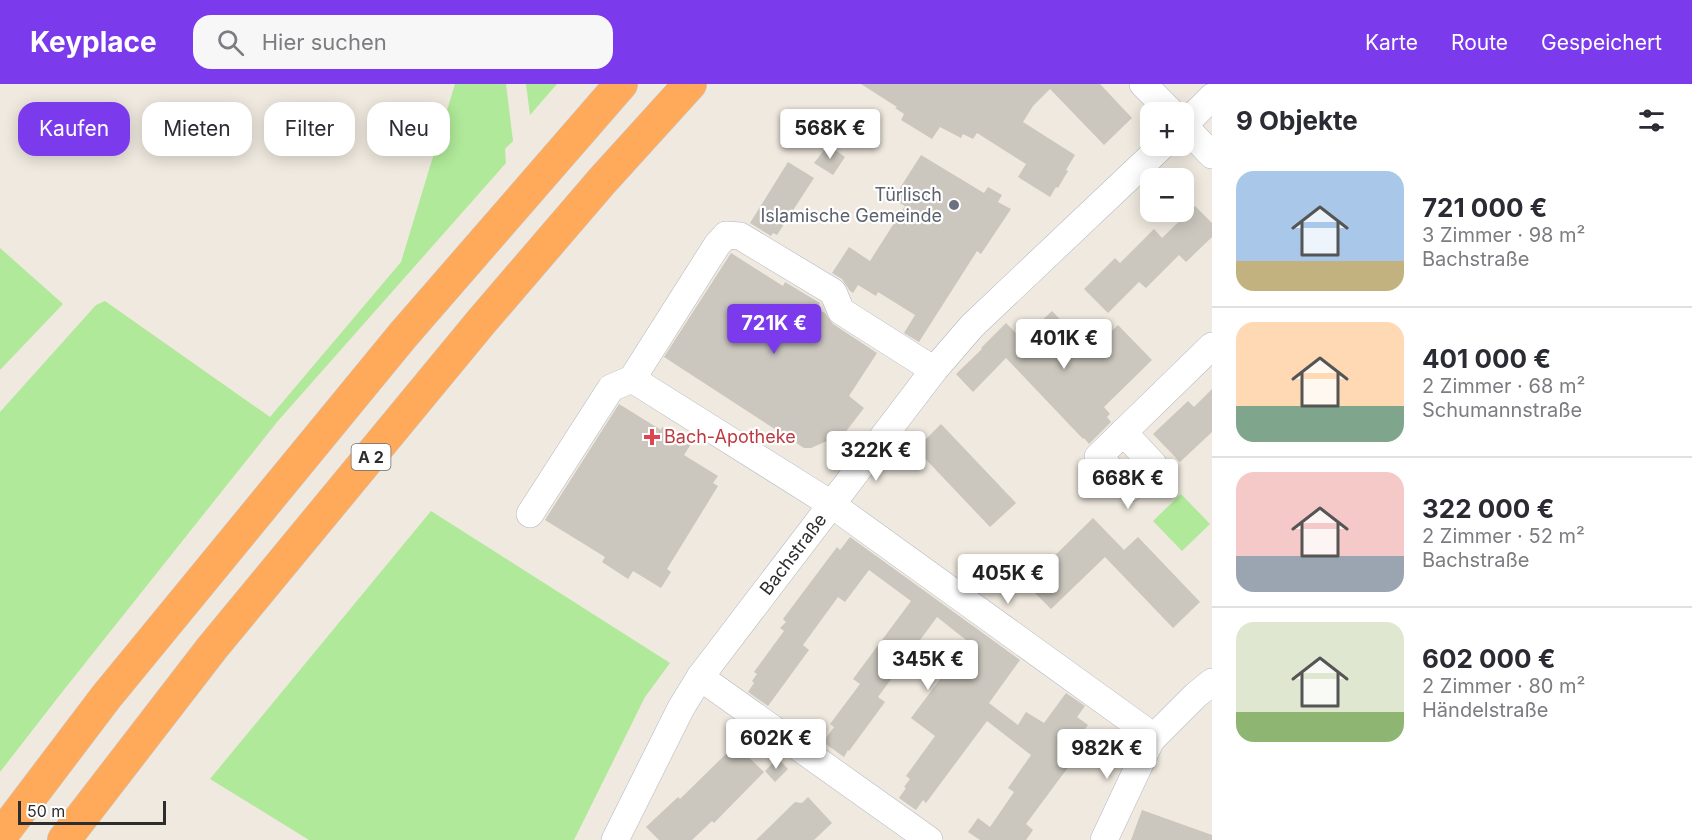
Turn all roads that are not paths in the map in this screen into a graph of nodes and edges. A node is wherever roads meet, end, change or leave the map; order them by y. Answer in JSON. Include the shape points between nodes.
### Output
{"nodes":[{"id":1,"x":621,"y":84,"type":"edge"},
{"id":2,"x":690,"y":84,"type":"edge"},
{"id":3,"x":1143,"y":84,"type":"edge"},
{"id":4,"x":1212,"y":98,"type":"edge"},
{"id":5,"x":1161,"y":102,"type":"edge"},
{"id":6,"x":1194,"y":115,"type":"edge"},
{"id":7,"x":1194,"y":136,"type":"edge"},
{"id":8,"x":1212,"y":155,"type":"edge"},
{"id":9,"x":1151,"y":156,"type":"edge"},
{"id":10,"x":1212,"y":346,"type":"edge"},
{"id":11,"x":934,"y":370,"type":"junction"},
{"id":12,"x":632,"y":379,"type":"junction"},
{"id":13,"x":1123,"y":432,"type":"dead end"},
{"id":14,"x":831,"y":504,"type":"junction"},
{"id":15,"x":530,"y":513,"type":"dead end"},
{"id":16,"x":700,"y":677,"type":"junction"},
{"id":17,"x":1212,"y":682,"type":"edge"},
{"id":18,"x":106,"y":697,"type":"junction"},
{"id":19,"x":1151,"y":740,"type":"junction"},
{"id":20,"x":0,"y":810,"type":"edge"},
{"id":21,"x":0,"y":837,"type":"edge"},
{"id":22,"x":64,"y":840,"type":"edge"},
{"id":23,"x":615,"y":840,"type":"edge"},
{"id":24,"x":929,"y":840,"type":"edge"},
{"id":25,"x":1104,"y":840,"type":"edge"}],
"edges":[{"from":1,"to":18,"type":"highway","via":[[403,335]]},
{"from":2,"to":22,"type":"highway","number":"A 2","via":[[481,322],[212,648]]},
{"from":3,"to":5,"type":"street"},
{"from":4,"to":6,"type":"street"},
{"from":7,"to":8,"type":"street"},
{"from":9,"to":11,"type":"street","name":"Bachstraße","via":[[972,326]]},
{"from":10,"to":13,"type":"street"},
{"from":11,"to":12,"type":"street","via":[[841,311],[833,292],[740,236],[726,235]]},
{"from":11,"to":14,"type":"street","name":"Bachstraße"},
{"from":12,"to":14,"type":"street"},
{"from":12,"to":15,"type":"street","via":[[611,388]]},
{"from":14,"to":16,"type":"street","name":"Bachstraße"},
{"from":14,"to":19,"type":"street","via":[[1143,729]]},
{"from":16,"to":23,"type":"street","name":"Bachstraße"},
{"from":16,"to":24,"type":"street"},
{"from":17,"to":19,"type":"street"},
{"from":18,"to":20,"type":"highway"},
{"from":18,"to":21,"type":"highway"},
{"from":19,"to":25,"type":"street"}]}
